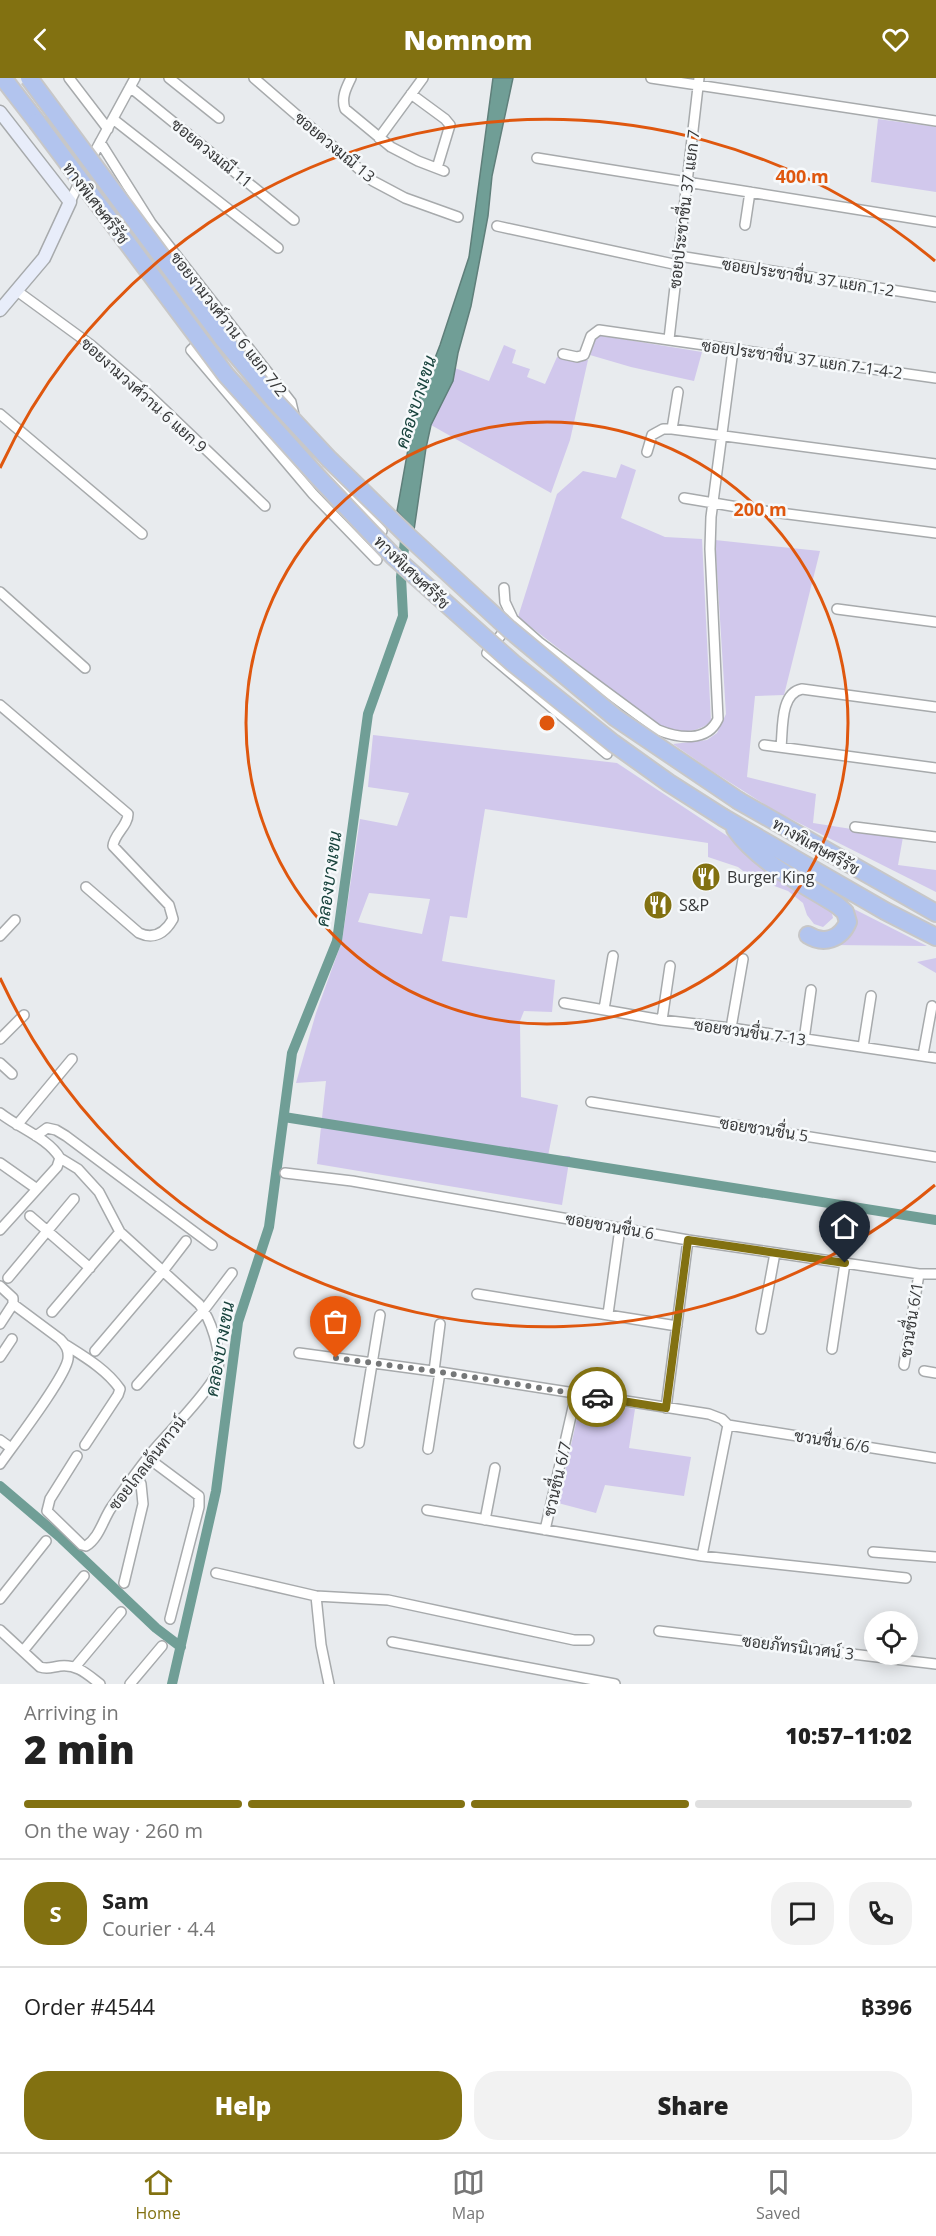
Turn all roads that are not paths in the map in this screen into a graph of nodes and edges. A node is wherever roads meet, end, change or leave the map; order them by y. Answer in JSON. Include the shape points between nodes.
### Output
{"nodes":[{"id":1,"x":3,"y":78,"type":"edge"},
{"id":2,"x":30,"y":78,"type":"edge"},
{"id":3,"x":69,"y":78,"type":"edge"},
{"id":4,"x":169,"y":78,"type":"edge"},
{"id":5,"x":254,"y":78,"type":"edge"},
{"id":6,"x":350,"y":78,"type":"edge"},
{"id":7,"x":423,"y":78,"type":"edge"},
{"id":8,"x":651,"y":78,"type":"edge"},
{"id":9,"x":133,"y":82,"type":"edge"},
{"id":10,"x":699,"y":82,"type":"edge"},
{"id":11,"x":411,"y":94,"type":"junction"},
{"id":12,"x":0,"y":112,"type":"edge"},
{"id":13,"x":219,"y":118,"type":"dead end"},
{"id":14,"x":113,"y":119,"type":"junction"},
{"id":15,"x":936,"y":121,"type":"edge"},
{"id":16,"x":108,"y":129,"type":"junction"},
{"id":17,"x":380,"y":138,"type":"junction"},
{"id":18,"x":100,"y":142,"type":"junction"},
{"id":19,"x":537,"y":158,"type":"dead end"},
{"id":20,"x":688,"y":182,"type":"junction"},
{"id":21,"x":750,"y":192,"type":"junction"},
{"id":22,"x":70,"y":202,"type":"junction"},
{"id":23,"x":458,"y":217,"type":"dead end"},
{"id":24,"x":294,"y":220,"type":"dead end"},
{"id":25,"x":936,"y":222,"type":"edge"},
{"id":26,"x":745,"y":225,"type":"dead end"},
{"id":27,"x":497,"y":226,"type":"dead end"},
{"id":28,"x":278,"y":248,"type":"dead end"},
{"id":29,"x":679,"y":261,"type":"junction"},
{"id":30,"x":17,"y":291,"type":"junction"},
{"id":31,"x":936,"y":297,"type":"edge"},
{"id":32,"x":0,"y":310,"type":"edge"},
{"id":33,"x":224,"y":319,"type":"junction"},
{"id":34,"x":669,"y":339,"type":"junction"},
{"id":35,"x":733,"y":350,"type":"junction"},
{"id":36,"x":562,"y":354,"type":"dead end"},
{"id":37,"x":936,"y":378,"type":"edge"},
{"id":38,"x":678,"y":392,"type":"dead end"},
{"id":39,"x":0,"y":414,"type":"edge"},
{"id":40,"x":672,"y":429,"type":"junction"},
{"id":41,"x":722,"y":434,"type":"junction"},
{"id":42,"x":647,"y":452,"type":"dead end"},
{"id":43,"x":936,"y":464,"type":"edge"},
{"id":44,"x":684,"y":498,"type":"dead end"},
{"id":45,"x":713,"y":502,"type":"junction"},
{"id":46,"x":265,"y":506,"type":"dead end"},
{"id":47,"x":382,"y":531,"type":"dead end"},
{"id":48,"x":936,"y":533,"type":"edge"},
{"id":49,"x":142,"y":534,"type":"dead end"},
{"id":50,"x":377,"y":560,"type":"dead end"},
{"id":51,"x":504,"y":588,"type":"dead end"},
{"id":52,"x":0,"y":592,"type":"edge"},
{"id":53,"x":837,"y":609,"type":"dead end"},
{"id":54,"x":513,"y":619,"type":"junction"},
{"id":55,"x":936,"y":622,"type":"edge"},
{"id":56,"x":85,"y":668,"type":"dead end"},
{"id":57,"x":0,"y":705,"type":"edge"},
{"id":58,"x":936,"y":707,"type":"edge"},
{"id":59,"x":764,"y":745,"type":"dead end"},
{"id":60,"x":781,"y":747,"type":"junction"},
{"id":61,"x":607,"y":754,"type":"dead end"},
{"id":62,"x":936,"y":768,"type":"edge"},
{"id":63,"x":727,"y":819,"type":"junction"},
{"id":64,"x":855,"y":827,"type":"dead end"},
{"id":65,"x":936,"y":837,"type":"edge"},
{"id":66,"x":879,"y":882,"type":"junction"},
{"id":67,"x":86,"y":887,"type":"dead end"},
{"id":68,"x":936,"y":902,"type":"edge"},
{"id":69,"x":936,"y":913,"type":"edge"},
{"id":70,"x":15,"y":920,"type":"dead end"},
{"id":71,"x":808,"y":935,"type":"dead end"},
{"id":72,"x":0,"y":936,"type":"edge"},
{"id":73,"x":936,"y":937,"type":"edge"},
{"id":74,"x":613,"y":956,"type":"dead end"},
{"id":75,"x":743,"y":959,"type":"dead end"},
{"id":76,"x":670,"y":966,"type":"dead end"},
{"id":77,"x":811,"y":990,"type":"dead end"},
{"id":78,"x":871,"y":996,"type":"dead end"},
{"id":79,"x":564,"y":1003,"type":"dead end"},
{"id":80,"x":932,"y":1006,"type":"dead end"},
{"id":81,"x":604,"y":1010,"type":"junction"},
{"id":82,"x":24,"y":1015,"type":"dead end"},
{"id":83,"x":662,"y":1020,"type":"junction"},
{"id":84,"x":731,"y":1028,"type":"junction"},
{"id":85,"x":0,"y":1039,"type":"edge"},
{"id":86,"x":804,"y":1040,"type":"junction"},
{"id":87,"x":863,"y":1047,"type":"junction"},
{"id":88,"x":923,"y":1055,"type":"junction"},
{"id":89,"x":936,"y":1058,"type":"edge"},
{"id":90,"x":72,"y":1059,"type":"dead end"},
{"id":91,"x":0,"y":1063,"type":"edge"},
{"id":92,"x":12,"y":1074,"type":"dead end"},
{"id":93,"x":591,"y":1102,"type":"dead end"},
{"id":94,"x":0,"y":1113,"type":"edge"},
{"id":95,"x":17,"y":1125,"type":"junction"},
{"id":96,"x":36,"y":1136,"type":"junction"},
{"id":97,"x":936,"y":1157,"type":"edge"},
{"id":98,"x":60,"y":1158,"type":"junction"},
{"id":99,"x":0,"y":1163,"type":"edge"},
{"id":100,"x":285,"y":1173,"type":"dead end"},
{"id":101,"x":37,"y":1189,"type":"junction"},
{"id":102,"x":74,"y":1199,"type":"dead end"},
{"id":103,"x":30,"y":1216,"type":"dead end"},
{"id":104,"x":620,"y":1228,"type":"junction"},
{"id":105,"x":0,"y":1230,"type":"edge"},
{"id":106,"x":47,"y":1231,"type":"junction"},
{"id":107,"x":120,"y":1232,"type":"junction"},
{"id":108,"x":688,"y":1240,"type":"junction"},
{"id":109,"x":186,"y":1241,"type":"dead end"},
{"id":110,"x":212,"y":1245,"type":"dead end"},
{"id":111,"x":775,"y":1253,"type":"junction"},
{"id":112,"x":845,"y":1263,"type":"junction"},
{"id":113,"x":90,"y":1268,"type":"junction"},
{"id":114,"x":163,"y":1271,"type":"junction"},
{"id":115,"x":232,"y":1274,"type":"dead end"},
{"id":116,"x":919,"y":1274,"type":"junction"},
{"id":117,"x":936,"y":1274,"type":"edge"},
{"id":118,"x":8,"y":1278,"type":"dead end"},
{"id":119,"x":0,"y":1286,"type":"edge"},
{"id":120,"x":477,"y":1294,"type":"dead end"},
{"id":121,"x":13,"y":1305,"type":"junction"},
{"id":122,"x":204,"y":1310,"type":"junction"},
{"id":123,"x":52,"y":1312,"type":"dead end"},
{"id":124,"x":608,"y":1314,"type":"junction"},
{"id":125,"x":380,"y":1315,"type":"dead end"},
{"id":126,"x":0,"y":1324,"type":"edge"},
{"id":127,"x":440,"y":1324,"type":"dead end"},
{"id":128,"x":677,"y":1326,"type":"junction"},
{"id":129,"x":761,"y":1329,"type":"dead end"},
{"id":130,"x":12,"y":1339,"type":"dead end"},
{"id":131,"x":66,"y":1345,"type":"junction"},
{"id":132,"x":832,"y":1349,"type":"dead end"},
{"id":133,"x":95,"y":1351,"type":"dead end"},
{"id":134,"x":299,"y":1353,"type":"dead end"},
{"id":135,"x":0,"y":1356,"type":"edge"},
{"id":136,"x":373,"y":1364,"type":"junction"},
{"id":137,"x":904,"y":1365,"type":"dead end"},
{"id":138,"x":437,"y":1371,"type":"junction"},
{"id":139,"x":924,"y":1371,"type":"dead end"},
{"id":140,"x":936,"y":1372,"type":"edge"},
{"id":141,"x":136,"y":1385,"type":"dead end"},
{"id":142,"x":576,"y":1394,"type":"junction"},
{"id":143,"x":666,"y":1408,"type":"junction"},
{"id":144,"x":728,"y":1425,"type":"junction"},
{"id":145,"x":0,"y":1440,"type":"edge"},
{"id":146,"x":359,"y":1443,"type":"dead end"},
{"id":147,"x":85,"y":1444,"type":"dead end"},
{"id":148,"x":11,"y":1448,"type":"junction"},
{"id":149,"x":428,"y":1449,"type":"dead end"},
{"id":150,"x":77,"y":1456,"type":"dead end"},
{"id":151,"x":148,"y":1458,"type":"junction"},
{"id":152,"x":936,"y":1458,"type":"edge"},
{"id":153,"x":0,"y":1464,"type":"edge"},
{"id":154,"x":495,"y":1468,"type":"dead end"},
{"id":155,"x":136,"y":1474,"type":"junction"},
{"id":156,"x":427,"y":1510,"type":"dead end"},
{"id":157,"x":484,"y":1520,"type":"junction"},
{"id":158,"x":545,"y":1530,"type":"junction"},
{"id":159,"x":46,"y":1541,"type":"dead end"},
{"id":160,"x":873,"y":1552,"type":"dead end"},
{"id":161,"x":702,"y":1556,"type":"junction"},
{"id":162,"x":936,"y":1557,"type":"edge"},
{"id":163,"x":216,"y":1573,"type":"dead end"},
{"id":164,"x":84,"y":1576,"type":"dead end"},
{"id":165,"x":906,"y":1578,"type":"dead end"},
{"id":166,"x":124,"y":1582,"type":"dead end"},
{"id":167,"x":316,"y":1596,"type":"junction"},
{"id":168,"x":0,"y":1599,"type":"edge"},
{"id":169,"x":121,"y":1612,"type":"dead end"},
{"id":170,"x":170,"y":1619,"type":"dead end"},
{"id":171,"x":0,"y":1630,"type":"edge"},
{"id":172,"x":659,"y":1631,"type":"dead end"},
{"id":173,"x":590,"y":1640,"type":"dead end"},
{"id":174,"x":392,"y":1642,"type":"dead end"},
{"id":175,"x":162,"y":1646,"type":"dead end"},
{"id":176,"x":23,"y":1652,"type":"junction"},
{"id":177,"x":936,"y":1664,"type":"edge"},
{"id":178,"x":75,"y":1667,"type":"junction"},
{"id":179,"x":100,"y":1684,"type":"edge"},
{"id":180,"x":130,"y":1684,"type":"edge"},
{"id":181,"x":329,"y":1684,"type":"edge"},
{"id":182,"x":615,"y":1684,"type":"edge"}],
"edges":[{"from":1,"to":63,"type":"highway","name":"ทางพิเศษศรีรัช","bridge":true,"via":[[226,375],[394,557],[513,663],[595,728],[669,783]]},
{"from":2,"to":66,"type":"highway","name":"ทางพิเศษศรีรัช","bridge":true,"via":[[223,339],[329,459],[407,536],[509,629],[616,718],[739,801]]},
{"from":3,"to":16,"type":"street"},
{"from":4,"to":13,"type":"street"},
{"from":5,"to":23,"type":"street","name":"ซอยดวงมณี 13","via":[[374,181],[405,198]]},
{"from":6,"to":17,"type":"street","via":[[344,92],[345,109]]},
{"from":7,"to":11,"type":"street"},
{"from":8,"to":10,"type":"street"},
{"from":9,"to":14,"type":"street"},
{"from":9,"to":24,"type":"street","name":"ซอยดวงมณี 11"},
{"from":10,"to":15,"type":"street"},
{"from":10,"to":20,"type":"street","name":"ซอยประชาชื่น 37 แยก 7"},
{"from":11,"to":17,"type":"street"},
{"from":11,"to":17,"type":"street","via":[[450,125],[441,169],[404,154]]},
{"from":12,"to":22,"type":"street"},
{"from":14,"to":16,"type":"street"},
{"from":14,"to":28,"type":"street"},
{"from":16,"to":18,"type":"street"},
{"from":18,"to":22,"type":"street"},
{"from":18,"to":33,"type":"street","name":"ซอยงามวงศ์วาน 6 แยก 7/2","via":[[150,222]]},
{"from":19,"to":20,"type":"street"},
{"from":20,"to":21,"type":"street"},
{"from":20,"to":29,"type":"street","name":"ซอยประชาชื่น 37 แยก 7"},
{"from":21,"to":25,"type":"street"},
{"from":21,"to":26,"type":"street"},
{"from":22,"to":30,"type":"street","via":[[44,258]]},
{"from":27,"to":29,"type":"street","name":"ซอยประชาชื่น 37 แยก 1-2"},
{"from":29,"to":31,"type":"street","name":"ซอยประชาชื่น 37 แยก 1-2"},
{"from":29,"to":34,"type":"street","name":"ซอยประชาชื่น 37 แยก 7"},
{"from":30,"to":32,"type":"street"},
{"from":30,"to":46,"type":"street","name":"ซอยงามวงศ์วาน 6 แยก 9","via":[[91,345],[149,395]]},
{"from":33,"to":47,"type":"street","name":"ซอยงามวงศ์วาน 6 แยก 7/2","via":[[291,402],[299,434]]},
{"from":33,"to":50,"type":"street","via":[[191,350],[313,494]]},
{"from":34,"to":35,"type":"street","name":"ซอยประชาชื่น 37 แยก 7-1-4-2"},
{"from":34,"to":36,"type":"street","name":"ซอยประชาชื่น 37 แยก 7-1-4-2","via":[[599,330],[591,336],[584,355]]},
{"from":35,"to":37,"type":"street","name":"ซอยประชาชื่น 37 แยก 7-1-4-2"},
{"from":35,"to":41,"type":"street"},
{"from":38,"to":40,"type":"street"},
{"from":39,"to":49,"type":"street"},
{"from":40,"to":41,"type":"street"},
{"from":40,"to":42,"type":"street","via":[[652,435]]},
{"from":41,"to":43,"type":"street"},
{"from":41,"to":45,"type":"street"},
{"from":44,"to":45,"type":"street"},
{"from":45,"to":48,"type":"street"},
{"from":45,"to":54,"type":"street","via":[[710,549],[718,719],[706,733],[677,737],[658,730]]},
{"from":51,"to":54,"type":"street"},
{"from":52,"to":56,"type":"street"},
{"from":53,"to":55,"type":"street"},
{"from":54,"to":61,"type":"street","via":[[487,653]]},
{"from":57,"to":67,"type":"street","via":[[128,814],[113,846],[169,904],[173,920],[161,933],[146,936]]},
{"from":58,"to":60,"type":"street","via":[[796,690],[787,698]]},
{"from":59,"to":60,"type":"street"},
{"from":60,"to":62,"type":"street"},
{"from":63,"to":71,"type":"highway","via":[[744,842],[765,859],[845,912],[848,922],[839,936],[817,939]]},
{"from":63,"to":73,"type":"highway","name":"ทางพิเศษศรีรัช"},
{"from":64,"to":65,"type":"street"},
{"from":66,"to":68,"type":"highway"},
{"from":66,"to":69,"type":"highway","name":"ทางพิเศษศรีรัช"},
{"from":70,"to":72,"type":"street"},
{"from":74,"to":81,"type":"street"},
{"from":75,"to":84,"type":"street"},
{"from":76,"to":83,"type":"street"},
{"from":77,"to":86,"type":"street"},
{"from":78,"to":87,"type":"street"},
{"from":79,"to":81,"type":"street","name":"ซอยชวนชื่น 7-13"},
{"from":80,"to":88,"type":"street"},
{"from":81,"to":83,"type":"street","name":"ซอยชวนชื่น 7-13"},
{"from":82,"to":85,"type":"street"},
{"from":83,"to":84,"type":"street","name":"ซอยชวนชื่น 7-13"},
{"from":84,"to":86,"type":"street","name":"ซอยชวนชื่น 7-13"},
{"from":86,"to":87,"type":"street","name":"ซอยชวนชื่น 7-13"},
{"from":87,"to":88,"type":"street","name":"ซอยชวนชื่น 7-13"},
{"from":88,"to":89,"type":"street","name":"ซอยชวนชื่น 7-13"},
{"from":90,"to":95,"type":"street"},
{"from":91,"to":92,"type":"street"},
{"from":93,"to":97,"type":"street","name":"ซอยชวนชื่น 5"},
{"from":94,"to":95,"type":"street","name":"ซอยโกลเด้นทาวน์"},
{"from":95,"to":96,"type":"street","name":"ซอยโกลเด้นทาวน์"},
{"from":96,"to":98,"type":"street","name":"ซอยโกลเด้นทาวน์"},
{"from":96,"to":110,"type":"street","via":[[47,1128],[66,1136]]},
{"from":98,"to":101,"type":"street"},
{"from":98,"to":107,"type":"street","name":"ซอยโกลเด้นทาวน์","via":[[78,1169],[99,1192]]},
{"from":99,"to":101,"type":"street"},
{"from":100,"to":104,"type":"street","name":"ซอยชวนชื่น 6"},
{"from":101,"to":105,"type":"street"},
{"from":102,"to":106,"type":"street"},
{"from":103,"to":106,"type":"street"},
{"from":104,"to":108,"type":"street","name":"ซอยชวนชื่น 6"},
{"from":104,"to":124,"type":"street"},
{"from":106,"to":113,"type":"street"},
{"from":106,"to":118,"type":"street"},
{"from":107,"to":113,"type":"street"},
{"from":107,"to":114,"type":"street","name":"ซอยโกลเด้นทาวน์"},
{"from":108,"to":111,"type":"street","name":"ซอยชวนชื่น 6"},
{"from":108,"to":128,"type":"street"},
{"from":109,"to":114,"type":"street"},
{"from":111,"to":112,"type":"street","name":"ซอยชวนชื่น 6"},
{"from":111,"to":129,"type":"street"},
{"from":112,"to":116,"type":"street","name":"ซอยชวนชื่น 6"},
{"from":112,"to":132,"type":"street"},
{"from":113,"to":123,"type":"street"},
{"from":114,"to":122,"type":"street","name":"ซอยโกลเด้นทาวน์"},
{"from":114,"to":133,"type":"street"},
{"from":115,"to":122,"type":"street"},
{"from":116,"to":117,"type":"street","name":"ซอยชวนชื่น 6"},
{"from":116,"to":137,"type":"street","name":"ชวนชื่น 6/1"},
{"from":119,"to":121,"type":"street","via":[[13,1298]]},
{"from":120,"to":124,"type":"street"},
{"from":121,"to":126,"type":"street"},
{"from":121,"to":131,"type":"street"},
{"from":122,"to":141,"type":"street"},
{"from":122,"to":151,"type":"street","name":"ซอยโกลเด้นทาวน์","via":[[214,1335],[218,1371]]},
{"from":124,"to":128,"type":"street"},
{"from":125,"to":136,"type":"street"},
{"from":127,"to":138,"type":"street"},
{"from":128,"to":143,"type":"street"},
{"from":130,"to":135,"type":"street"},
{"from":131,"to":147,"type":"street","via":[[115,1381],[120,1389]]},
{"from":131,"to":148,"type":"street","via":[[68,1362]]},
{"from":134,"to":136,"type":"street","name":"ชวนชื่น 6/6"},
{"from":136,"to":138,"type":"street","name":"ชวนชื่น 6/6"},
{"from":136,"to":146,"type":"street"},
{"from":138,"to":142,"type":"street","name":"ชวนชื่น 6/6"},
{"from":138,"to":149,"type":"street"},
{"from":139,"to":140,"type":"street"},
{"from":142,"to":143,"type":"street","name":"ชวนชื่น 6/6"},
{"from":142,"to":158,"type":"street","name":"ชวนชื่น 6/7"},
{"from":143,"to":144,"type":"street","name":"ชวนชื่น 6/6","via":[[709,1414]]},
{"from":144,"to":152,"type":"street","name":"ชวนชื่น 6/6"},
{"from":144,"to":161,"type":"street"},
{"from":145,"to":148,"type":"street"},
{"from":148,"to":153,"type":"street"},
{"from":150,"to":155,"type":"street","name":"ซอยโกลเด้นทาวน์","via":[[50,1499],[47,1511],[82,1545],[92,1542]]},
{"from":151,"to":155,"type":"street","name":"ซอยโกลเด้นทาวน์"},
{"from":151,"to":170,"type":"street","via":[[199,1496]]},
{"from":154,"to":157,"type":"street"},
{"from":155,"to":166,"type":"street","via":[[143,1504]]},
{"from":156,"to":157,"type":"street"},
{"from":157,"to":158,"type":"street"},
{"from":158,"to":161,"type":"street"},
{"from":159,"to":168,"type":"street"},
{"from":160,"to":162,"type":"street"},
{"from":161,"to":165,"type":"street"},
{"from":163,"to":167,"type":"street"},
{"from":164,"to":176,"type":"street"},
{"from":167,"to":173,"type":"street","via":[[388,1600],[574,1640]]},
{"from":167,"to":181,"type":"street"},
{"from":169,"to":178,"type":"street"},
{"from":171,"to":176,"type":"street"},
{"from":172,"to":177,"type":"street","name":"ซอยภัทรนิเวศน์ 3"},
{"from":174,"to":182,"type":"street"},
{"from":175,"to":180,"type":"street"},
{"from":176,"to":178,"type":"street","via":[[40,1667]]},
{"from":178,"to":179,"type":"street"}]}
